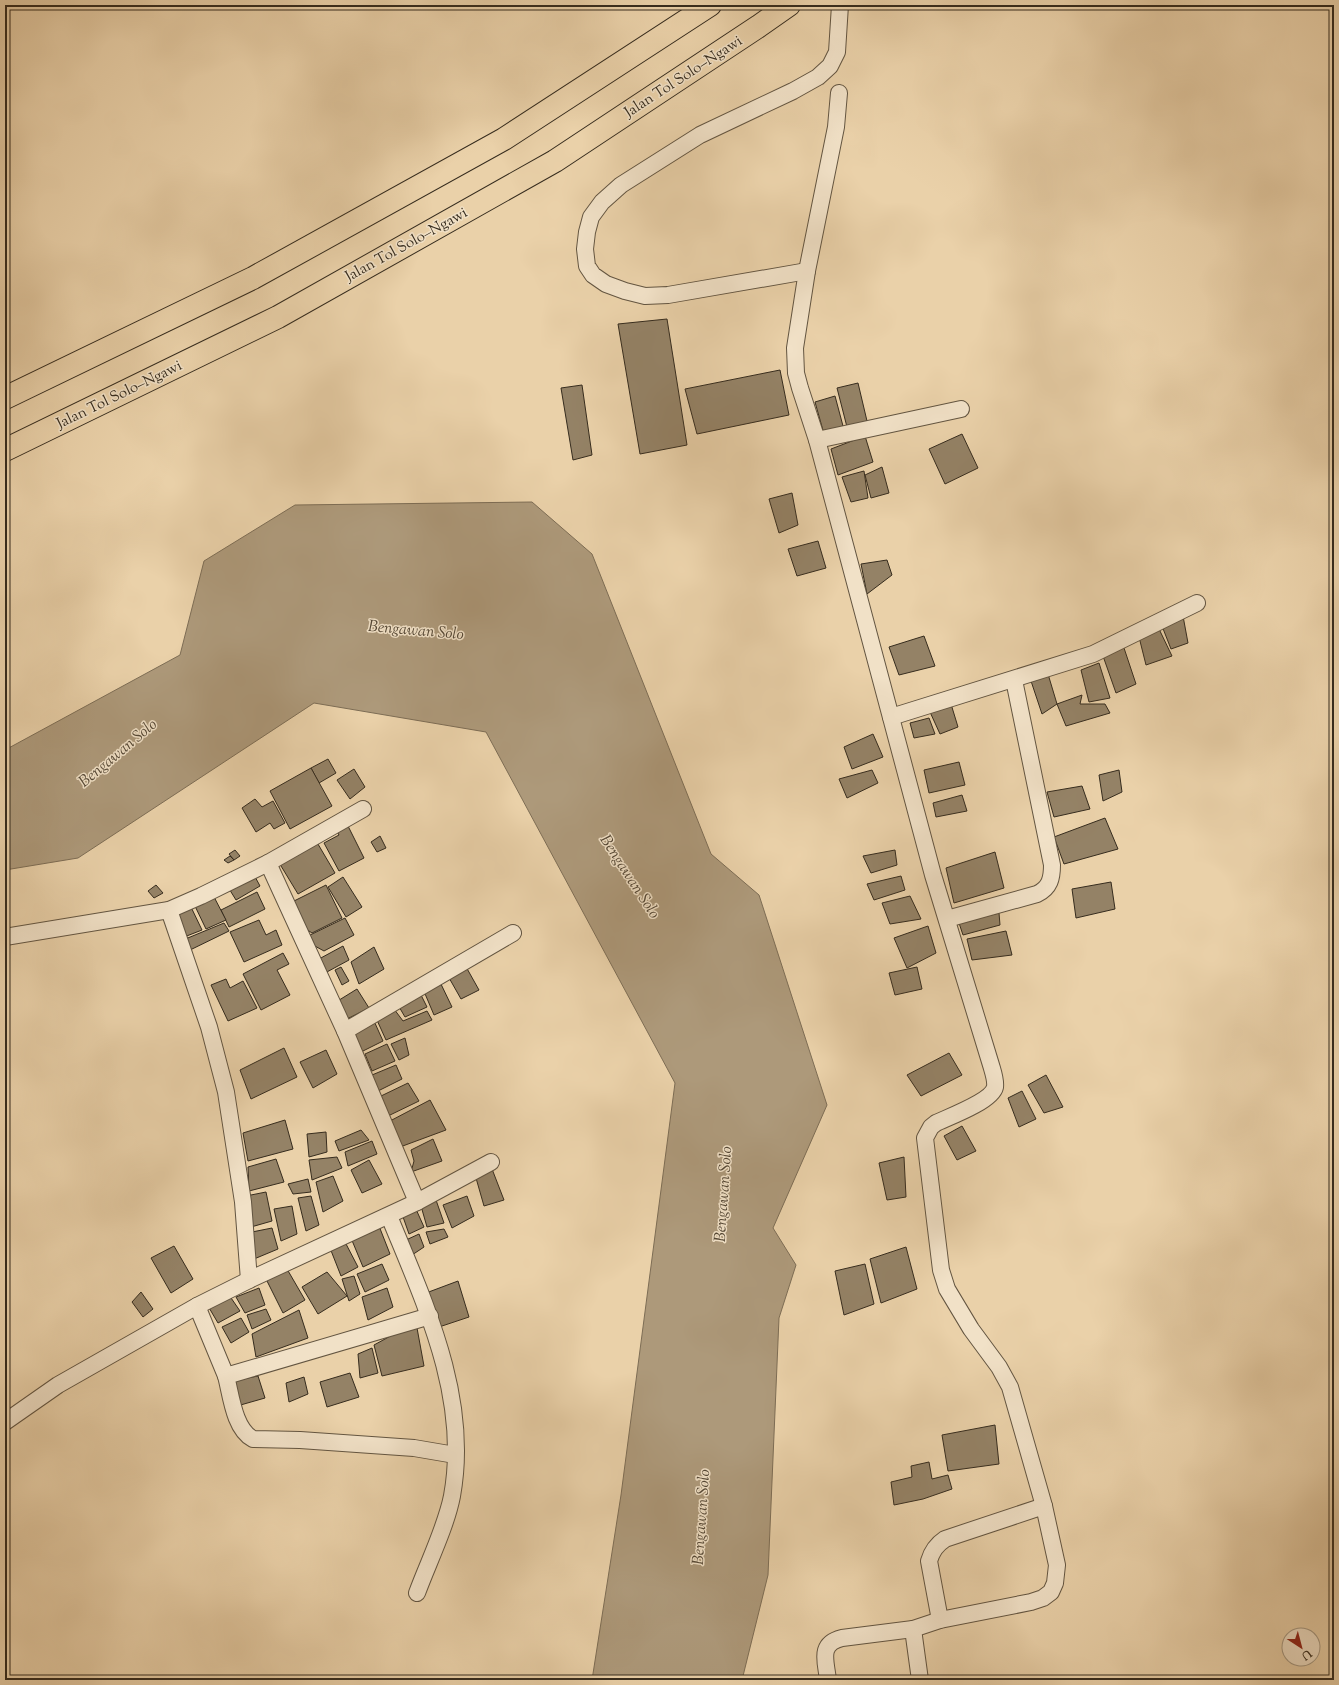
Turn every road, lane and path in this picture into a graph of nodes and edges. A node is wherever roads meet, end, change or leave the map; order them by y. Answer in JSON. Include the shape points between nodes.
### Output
{"nodes":[{"id":1,"x":710,"y":5,"type":"edge"},
{"id":2,"x":789,"y":5,"type":"edge"},
{"id":3,"x":840,"y":5,"type":"edge"},
{"id":4,"x":839,"y":93,"type":"dead end"},
{"id":5,"x":807,"y":271,"type":"junction"},
{"id":6,"x":5,"y":398,"type":"edge"},
{"id":7,"x":961,"y":409,"type":"dead end"},
{"id":8,"x":817,"y":440,"type":"junction"},
{"id":9,"x":5,"y":450,"type":"edge"},
{"id":10,"x":1197,"y":603,"type":"dead end"},
{"id":11,"x":1014,"y":680,"type":"junction"},
{"id":12,"x":891,"y":717,"type":"junction"},
{"id":13,"x":363,"y":809,"type":"dead end"},
{"id":14,"x":268,"y":863,"type":"junction"},
{"id":15,"x":170,"y":910,"type":"junction"},
{"id":16,"x":947,"y":919,"type":"junction"},
{"id":17,"x":513,"y":933,"type":"dead end"},
{"id":18,"x":5,"y":937,"type":"edge"},
{"id":19,"x":346,"y":1031,"type":"junction"},
{"id":20,"x":491,"y":1162,"type":"dead end"},
{"id":21,"x":417,"y":1202,"type":"junction"},
{"id":22,"x":389,"y":1216,"type":"junction"},
{"id":23,"x":249,"y":1280,"type":"junction"},
{"id":24,"x":196,"y":1306,"type":"junction"},
{"id":25,"x":430,"y":1316,"type":"junction"},
{"id":26,"x":226,"y":1376,"type":"junction"},
{"id":27,"x":5,"y":1422,"type":"edge"},
{"id":28,"x":455,"y":1455,"type":"junction"},
{"id":29,"x":1044,"y":1506,"type":"junction"},
{"id":30,"x":417,"y":1593,"type":"dead end"},
{"id":31,"x":940,"y":1620,"type":"junction"},
{"id":32,"x":913,"y":1629,"type":"junction"},
{"id":33,"x":828,"y":1680,"type":"edge"},
{"id":34,"x":920,"y":1680,"type":"edge"}],
"edges":[{"from":1,"to":6,"type":"highway","via":[[504,139],[253,278]]},
{"from":2,"to":9,"type":"highway","name":"Jalan Tol Solo–Ngawi","via":[[555,160],[278,317]]},
{"from":3,"to":5,"type":"street","via":[[836,52],[830,66],[818,77],[700,135],[622,186],[602,202],[591,217],[587,232],[587,266],[593,275],[606,284],[645,296],[668,295]]},
{"from":4,"to":5,"type":"street","via":[[836,127]]},
{"from":5,"to":8,"type":"street","via":[[795,361],[800,388]]},
{"from":7,"to":8,"type":"street"},
{"from":8,"to":12,"type":"street"},
{"from":10,"to":11,"type":"street","via":[[1093,654]]},
{"from":11,"to":12,"type":"street"},
{"from":11,"to":16,"type":"street","via":[[1052,865],[1052,876],[1043,891],[1031,897]]},
{"from":12,"to":16,"type":"street"},
{"from":13,"to":14,"type":"street"},
{"from":14,"to":15,"type":"street"},
{"from":14,"to":19,"type":"street"},
{"from":15,"to":18,"type":"street"},
{"from":15,"to":23,"type":"street","via":[[209,1027],[226,1092],[243,1202]]},
{"from":16,"to":29,"type":"street","via":[[992,1065],[995,1088],[990,1096],[980,1102],[936,1123],[925,1138],[944,1281],[971,1329],[999,1367],[1015,1398]]},
{"from":17,"to":19,"type":"street"},
{"from":19,"to":21,"type":"street"},
{"from":20,"to":21,"type":"street"},
{"from":21,"to":22,"type":"street"},
{"from":22,"to":23,"type":"street"},
{"from":22,"to":25,"type":"street"},
{"from":23,"to":24,"type":"street"},
{"from":24,"to":26,"type":"street"},
{"from":24,"to":27,"type":"street","via":[[58,1385]]},
{"from":25,"to":26,"type":"street"},
{"from":25,"to":28,"type":"street","via":[[449,1381],[455,1421]]},
{"from":26,"to":28,"type":"street","via":[[238,1423],[253,1439],[414,1448]]},
{"from":28,"to":30,"type":"street","via":[[452,1498]]},
{"from":29,"to":31,"type":"street","via":[[945,1539],[937,1545],[929,1561]]},
{"from":29,"to":31,"type":"street","via":[[1057,1565],[1056,1583],[1051,1592],[1031,1602]]},
{"from":31,"to":32,"type":"street"},
{"from":32,"to":33,"type":"street","via":[[842,1638],[831,1642],[825,1652]]},
{"from":32,"to":34,"type":"street"}]}
